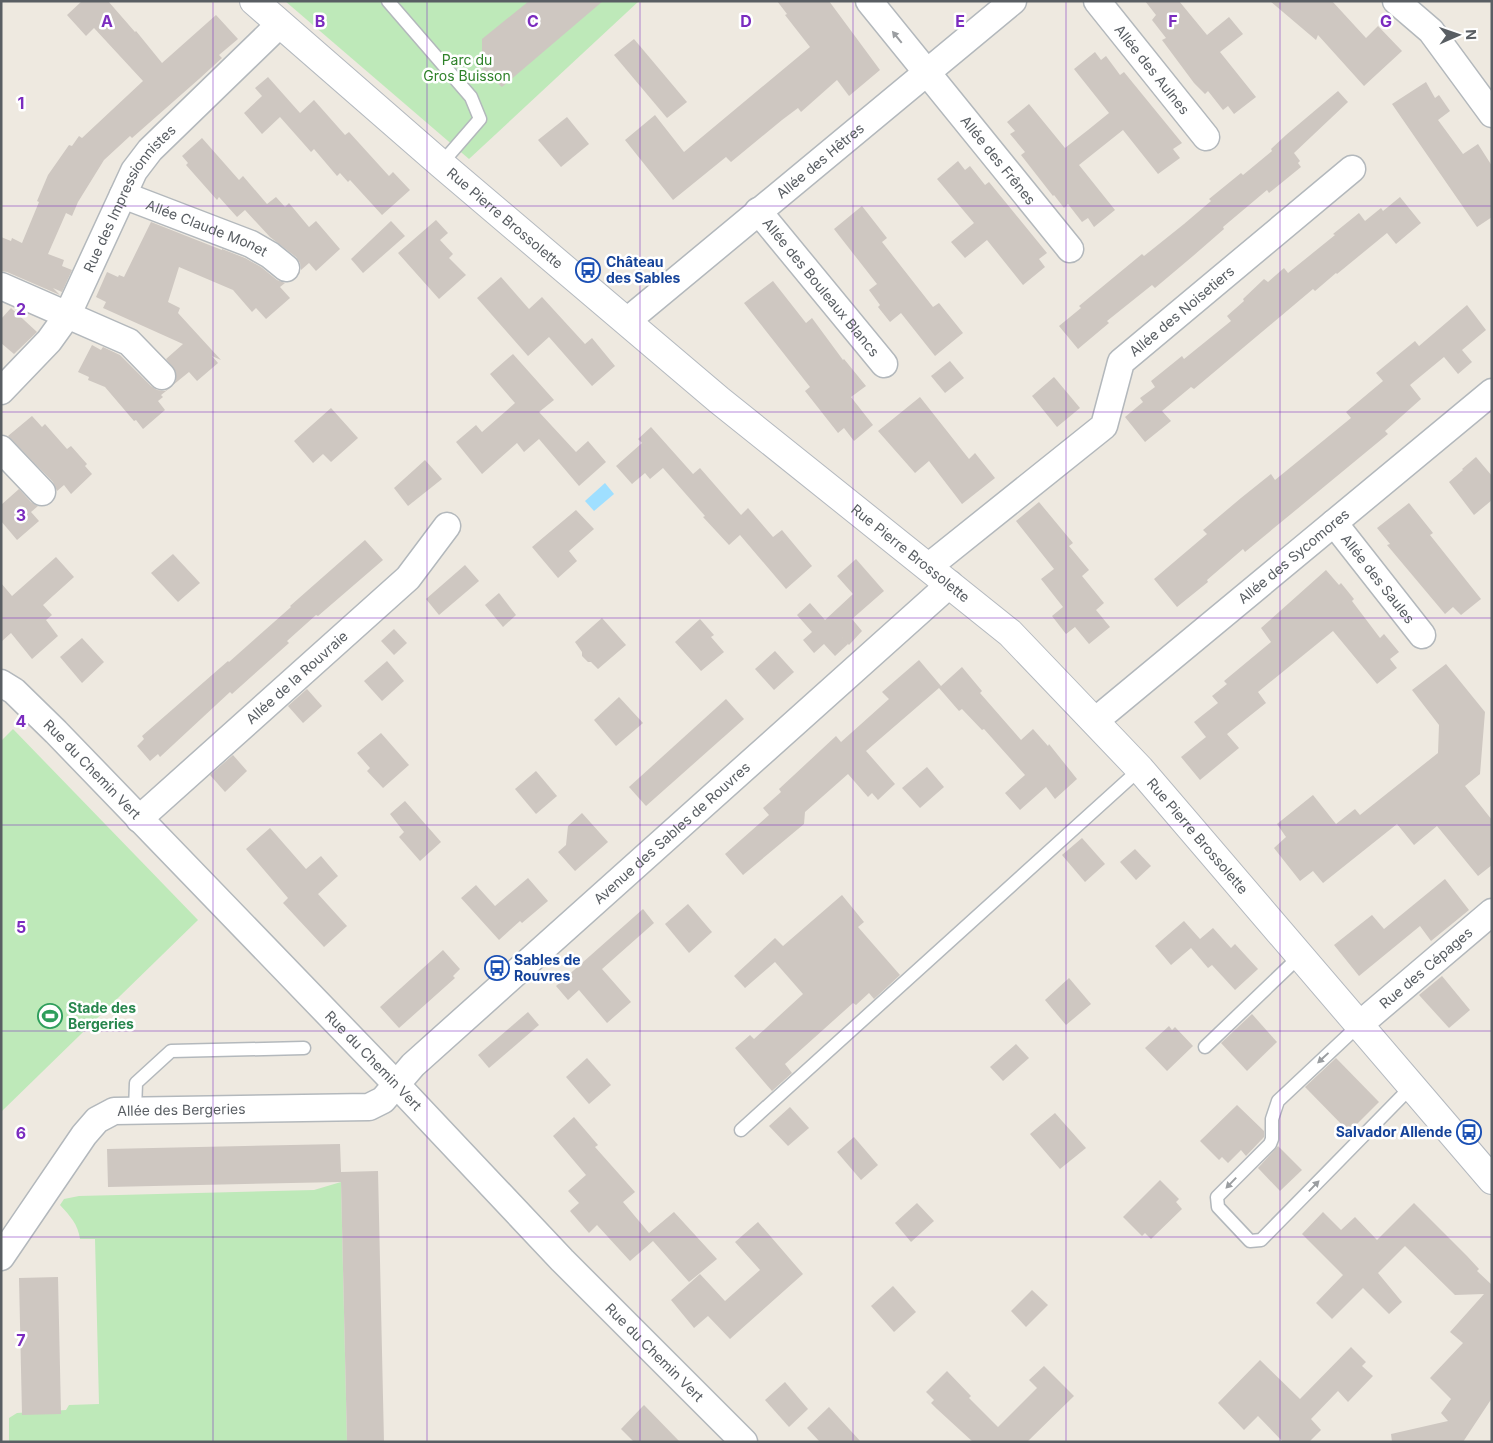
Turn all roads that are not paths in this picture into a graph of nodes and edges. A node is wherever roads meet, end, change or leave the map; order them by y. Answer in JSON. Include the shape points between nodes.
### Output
{"nodes":[{"id":1,"x":254,"y":1,"type":"edge"},
{"id":2,"x":388,"y":1,"type":"edge"},
{"id":3,"x":869,"y":1,"type":"edge"},
{"id":4,"x":1014,"y":1,"type":"edge"},
{"id":5,"x":1097,"y":1,"type":"edge"},
{"id":6,"x":1396,"y":1,"type":"edge"},
{"id":7,"x":280,"y":24,"type":"junction"},
{"id":8,"x":926,"y":72,"type":"junction"},
{"id":9,"x":1492,"y":114,"type":"edge"},
{"id":10,"x":1206,"y":137,"type":"dead end"},
{"id":11,"x":441,"y":164,"type":"junction"},
{"id":12,"x":1352,"y":169,"type":"dead end"},
{"id":13,"x":123,"y":195,"type":"junction"},
{"id":14,"x":758,"y":211,"type":"junction"},
{"id":15,"x":1070,"y":249,"type":"dead end"},
{"id":16,"x":286,"y":268,"type":"dead end"},
{"id":17,"x":1,"y":286,"type":"edge"},
{"id":18,"x":67,"y":316,"type":"junction"},
{"id":19,"x":627,"y":321,"type":"junction"},
{"id":20,"x":884,"y":364,"type":"dead end"},
{"id":21,"x":162,"y":376,"type":"dead end"},
{"id":22,"x":1,"y":391,"type":"edge"},
{"id":23,"x":1492,"y":392,"type":"edge"},
{"id":24,"x":1,"y":448,"type":"edge"},
{"id":25,"x":42,"y":492,"type":"dead end"},
{"id":26,"x":1334,"y":523,"type":"junction"},
{"id":27,"x":447,"y":526,"type":"dead end"},
{"id":28,"x":928,"y":567,"type":"junction"},
{"id":29,"x":950,"y":584,"type":"junction"},
{"id":30,"x":1422,"y":636,"type":"dead end"},
{"id":31,"x":5,"y":692,"type":"edge"},
{"id":32,"x":1095,"y":721,"type":"junction"},
{"id":33,"x":1140,"y":769,"type":"junction"},
{"id":34,"x":139,"y":819,"type":"junction"},
{"id":35,"x":1492,"y":912,"type":"edge"},
{"id":36,"x":1300,"y":956,"type":"junction"},
{"id":37,"x":1359,"y":1025,"type":"junction"},
{"id":38,"x":1205,"y":1047,"type":"dead end"},
{"id":39,"x":304,"y":1048,"type":"dead end"},
{"id":40,"x":396,"y":1084,"type":"junction"},
{"id":41,"x":1412,"y":1086,"type":"junction"},
{"id":42,"x":135,"y":1110,"type":"junction"},
{"id":43,"x":741,"y":1130,"type":"dead end"},
{"id":44,"x":1492,"y":1180,"type":"edge"},
{"id":45,"x":1,"y":1257,"type":"edge"},
{"id":46,"x":744,"y":1442,"type":"edge"}],
"edges":[{"from":1,"to":7,"type":"street","name":"Rue Pierre Brossolette"},
{"from":2,"to":11,"type":"lane","via":[[471,97],[480,119]]},
{"from":8,"to":3,"type":"street","name":"Allée des Frênes","one_way":true},
{"from":4,"to":8,"type":"street","name":"Allée des Hêtres"},
{"from":5,"to":10,"type":"street","name":"Allée des Aulnes"},
{"from":6,"to":9,"type":"street","via":[[1431,31]]},
{"from":7,"to":11,"type":"street","name":"Rue Pierre Brossolette"},
{"from":7,"to":13,"type":"street","name":"Rue des Impressionnistes","via":[[150,150],[134,170]]},
{"from":8,"to":14,"type":"street","name":"Allée des Hêtres"},
{"from":8,"to":15,"type":"street","name":"Allée des Frênes"},
{"from":11,"to":19,"type":"street","name":"Rue Pierre Brossolette"},
{"from":12,"to":28,"type":"street","name":"Allée des Noisetiers","via":[[1121,362],[1104,426]]},
{"from":13,"to":16,"type":"street","name":"Allée Claude Monet","via":[[251,244]]},
{"from":13,"to":18,"type":"street","name":"Rue des Impressionnistes"},
{"from":14,"to":19,"type":"street","name":"Allée des Hêtres"},
{"from":14,"to":20,"type":"street","name":"Allée des Bouleaux Blancs"},
{"from":17,"to":18,"type":"street"},
{"from":18,"to":21,"type":"street","via":[[129,342]]},
{"from":18,"to":22,"type":"street","name":"Rue des Impressionnistes","via":[[49,341]]},
{"from":19,"to":28,"type":"street","name":"Rue Pierre Brossolette","via":[[719,400]]},
{"from":23,"to":26,"type":"street","name":"Allée des Sycomores"},
{"from":24,"to":25,"type":"street"},
{"from":26,"to":30,"type":"street","name":"Allée des Saules"},
{"from":26,"to":32,"type":"street","name":"Allée des Sycomores"},
{"from":27,"to":34,"type":"street","name":"Allée de la Rouvraie","via":[[408,578]]},
{"from":28,"to":29,"type":"street","name":"Rue Pierre Brossolette"},
{"from":29,"to":32,"type":"street","name":"Rue Pierre Brossolette","via":[[1010,633]]},
{"from":29,"to":40,"type":"street","name":"Avenue des Sables de Rouvres","via":[[501,985]]},
{"from":31,"to":34,"type":"street","name":"Rue du Chemin Vert","via":[[40,716]]},
{"from":32,"to":33,"type":"street","name":"Rue Pierre Brossolette"},
{"from":33,"to":36,"type":"street","name":"Rue Pierre Brossolette"},
{"from":33,"to":43,"type":"lane"},
{"from":34,"to":40,"type":"street","name":"Rue du Chemin Vert"},
{"from":35,"to":37,"type":"street","name":"Rue des Cépages"},
{"from":36,"to":37,"type":"street","name":"Rue Pierre Brossolette"},
{"from":36,"to":38,"type":"lane"},
{"from":37,"to":41,"type":"street","name":"Rue Pierre Brossolette"},
{"from":37,"to":41,"type":"lane","one_way":true,"via":[[1278,1100],[1270,1144],[1217,1197],[1218,1207],[1250,1241],[1261,1240]]},
{"from":39,"to":42,"type":"lane","via":[[171,1051],[136,1083]]},
{"from":40,"to":42,"type":"street","name":"Allée des Bergeries","via":[[383,1100],[369,1107]]},
{"from":40,"to":46,"type":"street","name":"Rue du Chemin Vert","via":[[562,1260]]},
{"from":41,"to":44,"type":"street","name":"Rue Pierre Brossolette"},
{"from":42,"to":45,"type":"street","name":"Allée des Bergeries","via":[[114,1111],[97,1120]]}]}
